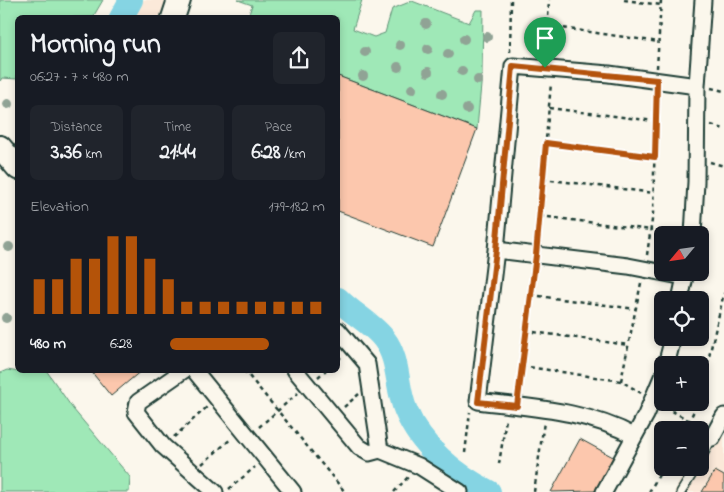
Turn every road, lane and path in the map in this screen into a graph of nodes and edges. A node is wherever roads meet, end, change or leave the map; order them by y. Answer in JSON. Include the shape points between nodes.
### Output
{"nodes":[{"id":1,"x":179,"y":0,"type":"edge"},
{"id":2,"x":511,"y":0,"type":"edge"},
{"id":3,"x":549,"y":0,"type":"edge"},
{"id":4,"x":624,"y":0,"type":"edge"},
{"id":5,"x":661,"y":0,"type":"edge"},
{"id":6,"x":703,"y":0,"type":"edge"},
{"id":7,"x":661,"y":5,"type":"junction"},
{"id":8,"x":174,"y":15,"type":"edge"},
{"id":9,"x":548,"y":26,"type":"junction"},
{"id":10,"x":659,"y":42,"type":"junction"},
{"id":11,"x":513,"y":66,"type":"junction"},
{"id":12,"x":549,"y":69,"type":"junction"},
{"id":13,"x":657,"y":80,"type":"junction"},
{"id":14,"x":697,"y":86,"type":"junction"},
{"id":15,"x":549,"y":108,"type":"junction"},
{"id":16,"x":655,"y":121,"type":"junction"},
{"id":17,"x":546,"y":143,"type":"junction"},
{"id":18,"x":0,"y":147,"type":"edge"},
{"id":19,"x":655,"y":157,"type":"junction"},
{"id":20,"x":15,"y":164,"type":"edge"},
{"id":21,"x":543,"y":179,"type":"junction"},
{"id":22,"x":654,"y":193,"type":"junction"},
{"id":23,"x":540,"y":216,"type":"junction"},
{"id":24,"x":694,"y":226,"type":"edge"},
{"id":25,"x":652,"y":230,"type":"junction"},
{"id":26,"x":496,"y":250,"type":"junction"},
{"id":27,"x":536,"y":255,"type":"junction"},
{"id":28,"x":644,"y":269,"type":"junction"},
{"id":29,"x":654,"y":270,"type":"edge"},
{"id":30,"x":724,"y":293,"type":"edge"},
{"id":31,"x":531,"y":295,"type":"junction"},
{"id":32,"x":636,"y":309,"type":"junction"},
{"id":33,"x":526,"y":330,"type":"junction"},
{"id":34,"x":340,"y":332,"type":"edge"},
{"id":35,"x":628,"y":345,"type":"junction"},
{"id":36,"x":709,"y":357,"type":"edge"},
{"id":37,"x":522,"y":366,"type":"junction"},
{"id":38,"x":180,"y":373,"type":"edge"},
{"id":39,"x":196,"y":373,"type":"edge"},
{"id":40,"x":246,"y":373,"type":"edge"},
{"id":41,"x":298,"y":373,"type":"edge"},
{"id":42,"x":621,"y":381,"type":"junction"},
{"id":43,"x":371,"y":384,"type":"junction"},
{"id":44,"x":308,"y":385,"type":"junction"},
{"id":45,"x":217,"y":398,"type":"junction"},
{"id":46,"x":654,"y":400,"type":"joint"},
{"id":47,"x":478,"y":402,"type":"junction"},
{"id":48,"x":513,"y":406,"type":"junction"},
{"id":49,"x":545,"y":409,"type":"junction"},
{"id":50,"x":278,"y":411,"type":"junction"},
{"id":51,"x":673,"y":411,"type":"edge"},
{"id":52,"x":694,"y":411,"type":"edge"},
{"id":53,"x":333,"y":416,"type":"junction"},
{"id":54,"x":724,"y":416,"type":"edge"},
{"id":55,"x":690,"y":421,"type":"joint"},
{"id":56,"x":245,"y":433,"type":"junction"},
{"id":57,"x":634,"y":436,"type":"junction"},
{"id":58,"x":712,"y":438,"type":"joint"},
{"id":59,"x":709,"y":444,"type":"edge"},
{"id":60,"x":163,"y":446,"type":"junction"},
{"id":61,"x":380,"y":450,"type":"junction"},
{"id":62,"x":465,"y":453,"type":"dead end"},
{"id":63,"x":266,"y":458,"type":"junction"},
{"id":64,"x":499,"y":464,"type":"dead end"},
{"id":65,"x":419,"y":466,"type":"junction"},
{"id":66,"x":192,"y":473,"type":"junction"},
{"id":67,"x":658,"y":476,"type":"edge"},
{"id":68,"x":691,"y":476,"type":"edge"},
{"id":69,"x":456,"y":491,"type":"edge"},
{"id":70,"x":215,"y":492,"type":"edge"},
{"id":71,"x":226,"y":492,"type":"edge"},
{"id":72,"x":293,"y":492,"type":"edge"},
{"id":73,"x":345,"y":492,"type":"edge"},
{"id":74,"x":394,"y":492,"type":"edge"},
{"id":75,"x":534,"y":492,"type":"edge"},
{"id":76,"x":604,"y":492,"type":"edge"},
{"id":77,"x":649,"y":492,"type":"edge"},
{"id":78,"x":681,"y":492,"type":"edge"}],
"edges":[{"from":1,"to":8,"type":"main road"},
{"from":2,"to":11,"type":"path"},
{"from":3,"to":9,"type":"path"},
{"from":4,"to":7,"type":"path"},
{"from":5,"to":7,"type":"path"},
{"from":6,"to":14,"type":"street"},
{"from":7,"to":10,"type":"path"},
{"from":9,"to":10,"type":"path"},
{"from":9,"to":12,"type":"path"},
{"from":10,"to":13,"type":"path"},
{"from":11,"to":12,"type":"street"},
{"from":11,"to":26,"type":"street"},
{"from":12,"to":13,"type":"street"},
{"from":12,"to":15,"type":"path"},
{"from":13,"to":14,"type":"street"},
{"from":13,"to":16,"type":"path"},
{"from":14,"to":24,"type":"street"},
{"from":15,"to":16,"type":"path"},
{"from":15,"to":17,"type":"path"},
{"from":16,"to":19,"type":"path"},
{"from":17,"to":19,"type":"path"},
{"from":17,"to":21,"type":"path"},
{"from":18,"to":20,"type":"main road"},
{"from":19,"to":22,"type":"path"},
{"from":21,"to":22,"type":"path"},
{"from":21,"to":23,"type":"path"},
{"from":22,"to":25,"type":"path"},
{"from":23,"to":25,"type":"path"},
{"from":23,"to":27,"type":"path"},
{"from":25,"to":28,"type":"path"},
{"from":26,"to":27,"type":"street"},
{"from":26,"to":47,"type":"street"},
{"from":27,"to":28,"type":"street"},
{"from":27,"to":31,"type":"path"},
{"from":28,"to":29,"type":"street"},
{"from":28,"to":32,"type":"path"},
{"from":30,"to":36,"type":"path"},
{"from":31,"to":32,"type":"path"},
{"from":31,"to":33,"type":"path"},
{"from":32,"to":35,"type":"path"},
{"from":33,"to":35,"type":"path"},
{"from":33,"to":37,"type":"path"},
{"from":34,"to":43,"type":"street","via":[[367,364]]},
{"from":35,"to":42,"type":"path"},
{"from":37,"to":42,"type":"path"},
{"from":37,"to":48,"type":"path"},
{"from":38,"to":60,"type":"street","via":[[138,402],[136,407],[136,412]]},
{"from":39,"to":45,"type":"street"},
{"from":40,"to":50,"type":"path"},
{"from":41,"to":44,"type":"street"},
{"from":42,"to":46,"type":"path"},
{"from":43,"to":53,"type":"path"},
{"from":43,"to":61,"type":"street"},
{"from":44,"to":50,"type":"path"},
{"from":44,"to":53,"type":"street"},
{"from":45,"to":56,"type":"street"},
{"from":45,"to":60,"type":"path"},
{"from":46,"to":57,"type":"street"},
{"from":47,"to":48,"type":"street"},
{"from":47,"to":62,"type":"path","via":[[470,412]]},
{"from":48,"to":49,"type":"street"},
{"from":48,"to":64,"type":"path"},
{"from":49,"to":57,"type":"street","via":[[592,418]]},
{"from":49,"to":75,"type":"path"},
{"from":50,"to":56,"type":"path"},
{"from":50,"to":73,"type":"path"},
{"from":51,"to":55,"type":"path"},
{"from":52,"to":55,"type":"path"},
{"from":53,"to":61,"type":"street","via":[[364,451]]},
{"from":54,"to":58,"type":"street"},
{"from":56,"to":63,"type":"street"},
{"from":56,"to":66,"type":"path"},
{"from":57,"to":76,"type":"street"},
{"from":58,"to":59,"type":"lane"},
{"from":60,"to":66,"type":"street"},
{"from":61,"to":65,"type":"street"},
{"from":63,"to":71,"type":"path"},
{"from":63,"to":72,"type":"street"},
{"from":65,"to":69,"type":"street"},
{"from":65,"to":74,"type":"path"},
{"from":66,"to":70,"type":"street"},
{"from":67,"to":77,"type":"path"},
{"from":68,"to":78,"type":"lane"}]}
